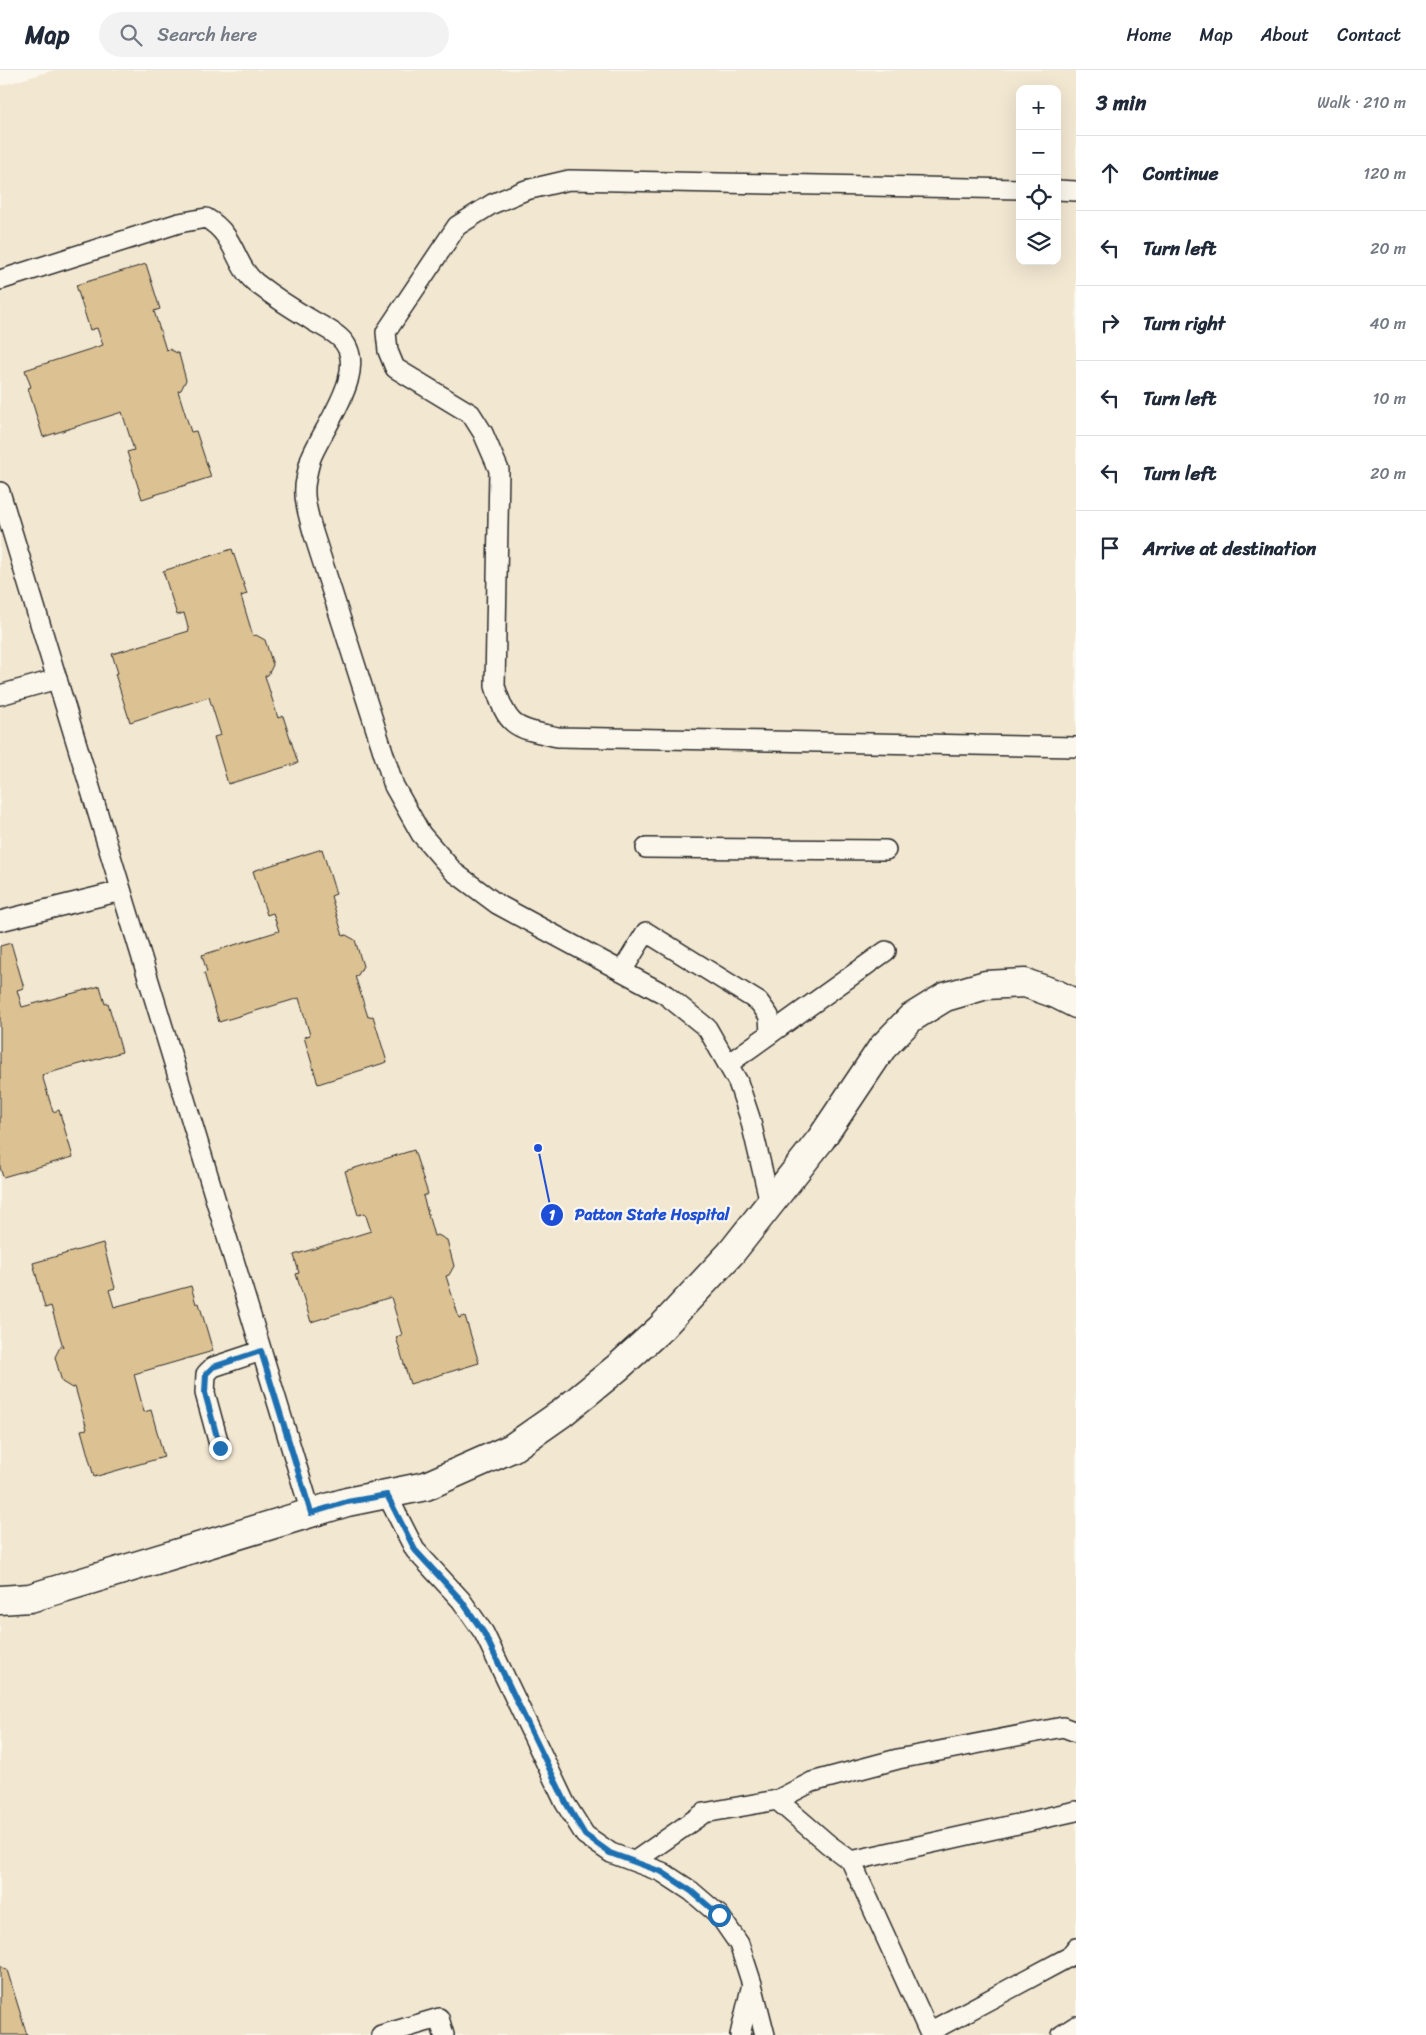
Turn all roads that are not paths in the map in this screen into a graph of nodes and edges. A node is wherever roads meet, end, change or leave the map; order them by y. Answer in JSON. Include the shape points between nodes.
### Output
{"nodes":[{"id":1,"x":1016,"y":189,"type":"edge"},
{"id":2,"x":1061,"y":190,"type":"edge"},
{"id":3,"x":1076,"y":190,"type":"edge"},
{"id":4,"x":0,"y":280,"type":"edge"},
{"id":5,"x":0,"y":492,"type":"edge"},
{"id":6,"x":57,"y":679,"type":"junction"},
{"id":7,"x":0,"y":695,"type":"edge"},
{"id":8,"x":1076,"y":747,"type":"edge"},
{"id":9,"x":646,"y":848,"type":"dead end"},
{"id":10,"x":886,"y":850,"type":"dead end"},
{"id":11,"x":121,"y":891,"type":"junction"},
{"id":12,"x":0,"y":921,"type":"edge"},
{"id":13,"x":886,"y":951,"type":"dead end"},
{"id":14,"x":622,"y":971,"type":"junction"},
{"id":15,"x":1076,"y":1004,"type":"edge"},
{"id":16,"x":770,"y":1034,"type":"junction"},
{"id":17,"x":728,"y":1064,"type":"junction"},
{"id":18,"x":770,"y":1204,"type":"junction"},
{"id":19,"x":261,"y":1351,"type":"junction"},
{"id":20,"x":220,"y":1448,"type":"dead end"},
{"id":21,"x":387,"y":1495,"type":"junction"},
{"id":22,"x":311,"y":1513,"type":"junction"},
{"id":23,"x":0,"y":1600,"type":"edge"},
{"id":24,"x":1076,"y":1732,"type":"edge"},
{"id":25,"x":777,"y":1800,"type":"junction"},
{"id":26,"x":1076,"y":1811,"type":"edge"},
{"id":27,"x":851,"y":1861,"type":"junction"},
{"id":28,"x":635,"y":1862,"type":"junction"},
{"id":29,"x":1076,"y":1948,"type":"edge"},
{"id":30,"x":752,"y":1984,"type":"junction"},
{"id":31,"x":1076,"y":2026,"type":"edge"},
{"id":32,"x":380,"y":2035,"type":"edge"},
{"id":33,"x":444,"y":2035,"type":"edge"},
{"id":34,"x":740,"y":2035,"type":"edge"},
{"id":35,"x":765,"y":2035,"type":"edge"},
{"id":36,"x":1062,"y":2035,"type":"edge"}],
"edges":[{"from":1,"to":8,"type":"lane","via":[[569,180],[526,190],[492,204],[457,226],[386,332],[388,351],[395,368],[470,414],[484,433],[499,470],[495,686],[503,712],[522,729],[558,737]]},
{"from":2,"to":3,"type":"lane"},
{"from":4,"to":14,"type":"lane","via":[[179,223],[206,218],[219,226],[232,243],[248,276],[278,300],[339,337],[349,349],[350,376],[336,414],[312,458],[305,482],[307,509],[394,786],[421,834],[454,872],[497,904]]},
{"from":5,"to":6,"type":"lane"},
{"from":6,"to":7,"type":"lane"},
{"from":6,"to":11,"type":"lane"},
{"from":9,"to":10,"type":"lane"},
{"from":11,"to":12,"type":"lane"},
{"from":11,"to":19,"type":"lane"},
{"from":13,"to":16,"type":"lane"},
{"from":14,"to":16,"type":"lane","via":[[646,932],[759,1002],[769,1016]]},
{"from":14,"to":17,"type":"lane","via":[[666,995],[707,1028]]},
{"from":15,"to":18,"type":"street","via":[[1025,983],[986,985],[945,997],[911,1018],[882,1048],[821,1138]]},
{"from":16,"to":17,"type":"lane"},
{"from":17,"to":18,"type":"lane","via":[[750,1118]]},
{"from":18,"to":21,"type":"street","via":[[731,1253],[661,1328],[562,1413],[512,1448],[464,1471],[426,1486]]},
{"from":19,"to":20,"type":"lane","via":[[213,1367],[206,1374],[205,1393]]},
{"from":19,"to":22,"type":"lane"},
{"from":21,"to":22,"type":"street"},
{"from":21,"to":28,"type":"lane","via":[[415,1550],[461,1600],[484,1633],[566,1803],[585,1835],[610,1853]]},
{"from":22,"to":23,"type":"street","via":[[30,1598]]},
{"from":24,"to":25,"type":"lane","via":[[1063,1727],[898,1759],[812,1782]]},
{"from":25,"to":27,"type":"lane"},
{"from":25,"to":28,"type":"lane","via":[[704,1813]]},
{"from":26,"to":27,"type":"lane"},
{"from":27,"to":29,"type":"lane","via":[[929,2032],[1070,1957]]},
{"from":28,"to":30,"type":"lane","via":[[662,1872],[719,1915],[739,1944]]},
{"from":30,"to":34,"type":"lane"},
{"from":30,"to":35,"type":"lane"},
{"from":31,"to":36,"type":"lane"},
{"from":32,"to":33,"type":"lane","via":[[439,2018]]}]}
